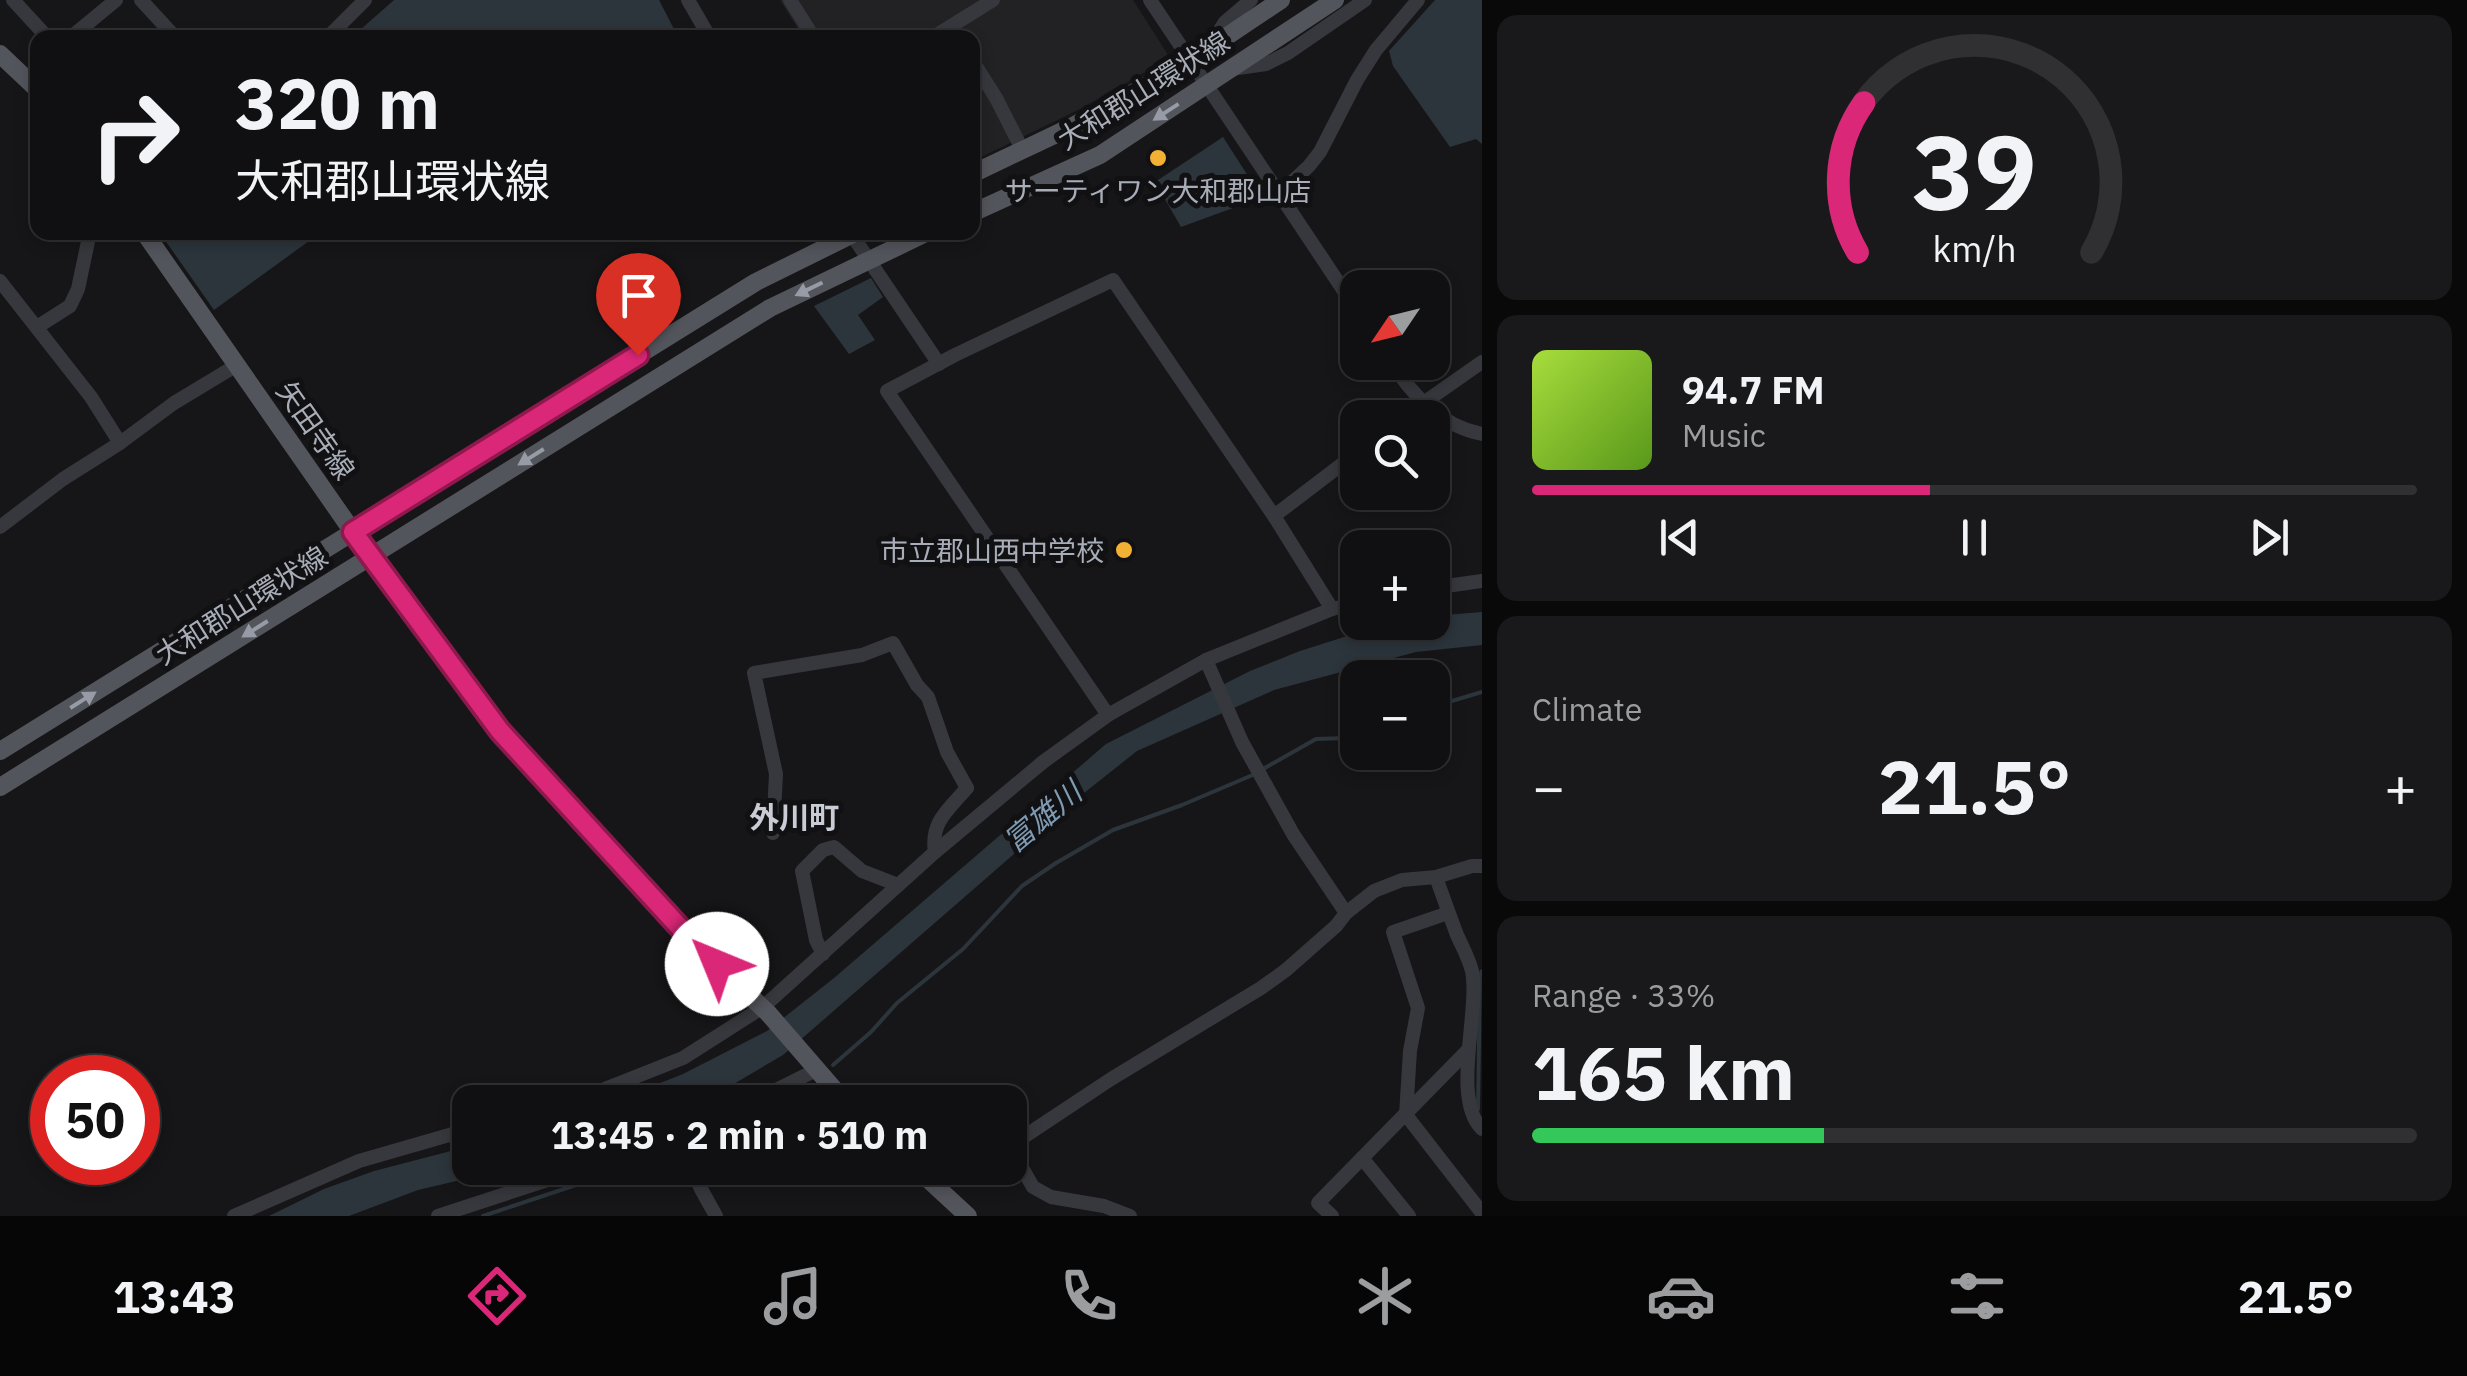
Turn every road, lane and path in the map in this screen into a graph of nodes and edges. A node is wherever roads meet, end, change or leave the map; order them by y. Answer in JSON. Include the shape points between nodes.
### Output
{"nodes":[{"id":1,"x":13,"y":0,"type":"edge"},
{"id":2,"x":141,"y":0,"type":"edge"},
{"id":3,"x":364,"y":0,"type":"edge"},
{"id":4,"x":688,"y":0,"type":"edge"},
{"id":5,"x":790,"y":0,"type":"edge"},
{"id":6,"x":993,"y":0,"type":"edge"},
{"id":7,"x":1150,"y":0,"type":"edge"},
{"id":8,"x":1251,"y":0,"type":"edge"},
{"id":9,"x":1281,"y":0,"type":"edge"},
{"id":10,"x":1334,"y":0,"type":"edge"},
{"id":11,"x":1366,"y":0,"type":"edge"},
{"id":12,"x":1418,"y":0,"type":"edge"},
{"id":13,"x":107,"y":3,"type":"edge"},
{"id":14,"x":41,"y":30,"type":"edge"},
{"id":15,"x":78,"y":30,"type":"edge"},
{"id":16,"x":169,"y":30,"type":"edge"},
{"id":17,"x":334,"y":30,"type":"edge"},
{"id":18,"x":705,"y":30,"type":"edge"},
{"id":19,"x":809,"y":30,"type":"edge"},
{"id":20,"x":956,"y":30,"type":"edge"},
{"id":21,"x":1208,"y":49,"type":"junction"},
{"id":22,"x":0,"y":54,"type":"edge"},
{"id":23,"x":1190,"y":61,"type":"junction"},
{"id":24,"x":1230,"y":70,"type":"junction"},
{"id":25,"x":980,"y":73,"type":"edge"},
{"id":26,"x":30,"y":75,"type":"edge"},
{"id":27,"x":1206,"y":86,"type":"junction"},
{"id":28,"x":1022,"y":148,"type":"junction"},
{"id":29,"x":980,"y":170,"type":"edge"},
{"id":30,"x":1279,"y":194,"type":"junction"},
{"id":31,"x":980,"y":208,"type":"edge"},
{"id":32,"x":88,"y":240,"type":"edge"},
{"id":33,"x":150,"y":240,"type":"edge"},
{"id":34,"x":839,"y":240,"type":"edge"},
{"id":35,"x":857,"y":240,"type":"edge"},
{"id":36,"x":911,"y":240,"type":"edge"},
{"id":37,"x":869,"y":260,"type":"junction"},
{"id":38,"x":0,"y":281,"type":"edge"},
{"id":39,"x":1340,"y":285,"type":"edge"},
{"id":40,"x":37,"y":327,"type":"junction"},
{"id":41,"x":1482,"y":362,"type":"edge"},
{"id":42,"x":939,"y":364,"type":"junction"},
{"id":43,"x":237,"y":365,"type":"junction"},
{"id":44,"x":1403,"y":380,"type":"edge"},
{"id":45,"x":1420,"y":400,"type":"edge"},
{"id":46,"x":1425,"y":400,"type":"edge"},
{"id":47,"x":1450,"y":422,"type":"edge"},
{"id":48,"x":1482,"y":434,"type":"edge"},
{"id":49,"x":120,"y":443,"type":"junction"},
{"id":50,"x":1340,"y":466,"type":"edge"},
{"id":51,"x":1274,"y":516,"type":"junction"},
{"id":52,"x":0,"y":527,"type":"edge"},
{"id":53,"x":353,"y":532,"type":"junction"},
{"id":54,"x":371,"y":557,"type":"junction"},
{"id":55,"x":1482,"y":581,"type":"edge"},
{"id":56,"x":1450,"y":585,"type":"edge"},
{"id":57,"x":1340,"y":607,"type":"edge"},
{"id":58,"x":1332,"y":609,"type":"junction"},
{"id":59,"x":1209,"y":666,"type":"junction"},
{"id":60,"x":1108,"y":715,"type":"junction"},
{"id":61,"x":0,"y":751,"type":"edge"},
{"id":62,"x":0,"y":787,"type":"edge"},
{"id":63,"x":773,"y":833,"type":"dead end"},
{"id":64,"x":935,"y":852,"type":"junction"},
{"id":65,"x":1482,"y":866,"type":"edge"},
{"id":66,"x":1436,"y":877,"type":"junction"},
{"id":67,"x":898,"y":885,"type":"junction"},
{"id":68,"x":1346,"y":912,"type":"junction"},
{"id":69,"x":1448,"y":913,"type":"junction"},
{"id":70,"x":823,"y":954,"type":"junction"},
{"id":71,"x":765,"y":1010,"type":"junction"},
{"id":72,"x":1468,"y":1050,"type":"junction"},
{"id":73,"x":812,"y":1064,"type":"junction"},
{"id":74,"x":615,"y":1085,"type":"edge"},
{"id":75,"x":779,"y":1085,"type":"edge"},
{"id":76,"x":830,"y":1085,"type":"edge"},
{"id":77,"x":1406,"y":1115,"type":"junction"},
{"id":78,"x":1482,"y":1129,"type":"edge"},
{"id":79,"x":452,"y":1135,"type":"edge"},
{"id":80,"x":1027,"y":1136,"type":"edge"},
{"id":81,"x":1362,"y":1158,"type":"junction"},
{"id":82,"x":1027,"y":1176,"type":"edge"},
{"id":83,"x":532,"y":1185,"type":"edge"},
{"id":84,"x":698,"y":1185,"type":"edge"},
{"id":85,"x":934,"y":1185,"type":"edge"},
{"id":86,"x":1482,"y":1213,"type":"edge"},
{"id":87,"x":234,"y":1216,"type":"edge"},
{"id":88,"x":438,"y":1216,"type":"edge"},
{"id":89,"x":716,"y":1216,"type":"edge"},
{"id":90,"x":968,"y":1216,"type":"edge"},
{"id":91,"x":1130,"y":1216,"type":"edge"},
{"id":92,"x":1332,"y":1216,"type":"edge"},
{"id":93,"x":1409,"y":1216,"type":"edge"}],
"edges":[{"from":1,"to":14,"type":"street"},
{"from":2,"to":16,"type":"street"},
{"from":3,"to":17,"type":"street"},
{"from":4,"to":18,"type":"street"},
{"from":5,"to":19,"type":"street"},
{"from":6,"to":20,"type":"street"},
{"from":7,"to":23,"type":"street"},
{"from":8,"to":21,"type":"street","via":[[1225,22]]},
{"from":9,"to":21,"type":"main road","name":"大和郡山環状線"},
{"from":10,"to":24,"type":"main road","name":"大和郡山環状線"},
{"from":11,"to":24,"type":"street","via":[[1288,53]]},
{"from":12,"to":30,"type":"street","via":[[1356,80],[1320,152]]},
{"from":13,"to":15,"type":"street"},
{"from":21,"to":23,"type":"main road","name":"大和郡山環状線"},
{"from":22,"to":26,"type":"main road"},
{"from":23,"to":27,"type":"street"},
{"from":23,"to":28,"type":"main road","name":"大和郡山環状線"},
{"from":24,"to":27,"type":"main road","name":"大和郡山環状線"},
{"from":25,"to":28,"type":"street"},
{"from":27,"to":30,"type":"street"},
{"from":27,"to":31,"type":"main road","name":"大和郡山環状線","one_way":true,"via":[[1100,155]]},
{"from":28,"to":29,"type":"main road","name":"大和郡山環状線"},
{"from":30,"to":39,"type":"street"},
{"from":32,"to":40,"type":"street","via":[[70,306]]},
{"from":33,"to":43,"type":"main road","name":"矢田寺線"},
{"from":34,"to":53,"type":"main road","name":"大和郡山環状線","via":[[756,282]]},
{"from":35,"to":37,"type":"street"},
{"from":36,"to":37,"type":"main road","name":"大和郡山環状線"},
{"from":37,"to":42,"type":"street"},
{"from":37,"to":54,"type":"main road","name":"大和郡山環状線","one_way":true,"via":[[770,308]]},
{"from":38,"to":40,"type":"street"},
{"from":40,"to":49,"type":"street"},
{"from":41,"to":46,"type":"street"},
{"from":42,"to":51,"type":"street","via":[[1114,280]]},
{"from":42,"to":60,"type":"street","via":[[887,391]]},
{"from":43,"to":49,"type":"street"},
{"from":43,"to":53,"type":"main road","name":"矢田寺線"},
{"from":44,"to":45,"type":"street"},
{"from":47,"to":48,"type":"street"},
{"from":49,"to":52,"type":"street"},
{"from":50,"to":51,"type":"street"},
{"from":51,"to":58,"type":"street"},
{"from":53,"to":54,"type":"main road","name":"矢田寺線"},
{"from":61,"to":53,"type":"main road","name":"大和郡山環状線","one_way":true},
{"from":54,"to":62,"type":"main road","name":"大和郡山環状線","one_way":true},
{"from":54,"to":71,"type":"main road","name":"矢田寺線","via":[[500,731],[694,943]]},
{"from":55,"to":56,"type":"street"},
{"from":57,"to":58,"type":"street"},
{"from":58,"to":59,"type":"street"},
{"from":59,"to":60,"type":"street"},
{"from":59,"to":68,"type":"street","via":[[1293,834]]},
{"from":60,"to":64,"type":"street"},
{"from":63,"to":64,"type":"street","via":[[776,774],[754,672],[894,643],[928,697],[967,788],[938,820]]},
{"from":64,"to":67,"type":"street"},
{"from":65,"to":66,"type":"street"},
{"from":66,"to":68,"type":"street","via":[[1402,880]]},
{"from":66,"to":69,"type":"street"},
{"from":67,"to":70,"type":"street"},
{"from":67,"to":70,"type":"street","via":[[862,871],[834,847],[823,850],[802,871]]},
{"from":68,"to":80,"type":"street","via":[[1261,988]]},
{"from":69,"to":72,"type":"street","via":[[1472,970]]},
{"from":69,"to":77,"type":"street","via":[[1394,932],[1418,1008]]},
{"from":70,"to":71,"type":"street"},
{"from":71,"to":73,"type":"main road","name":"矢田寺線"},
{"from":71,"to":74,"type":"street","via":[[683,1058]]},
{"from":72,"to":77,"type":"street"},
{"from":72,"to":78,"type":"street","via":[[1469,1106]]},
{"from":73,"to":75,"type":"street"},
{"from":73,"to":76,"type":"main road","name":"矢田寺線"},
{"from":77,"to":81,"type":"street"},
{"from":77,"to":86,"type":"street"},
{"from":79,"to":87,"type":"street","via":[[359,1161]]},
{"from":81,"to":92,"type":"street","via":[[1318,1203]]},
{"from":81,"to":93,"type":"street"},
{"from":82,"to":91,"type":"street","via":[[1051,1196]]},
{"from":83,"to":88,"type":"street"},
{"from":84,"to":89,"type":"street"},
{"from":85,"to":90,"type":"main road"}]}
